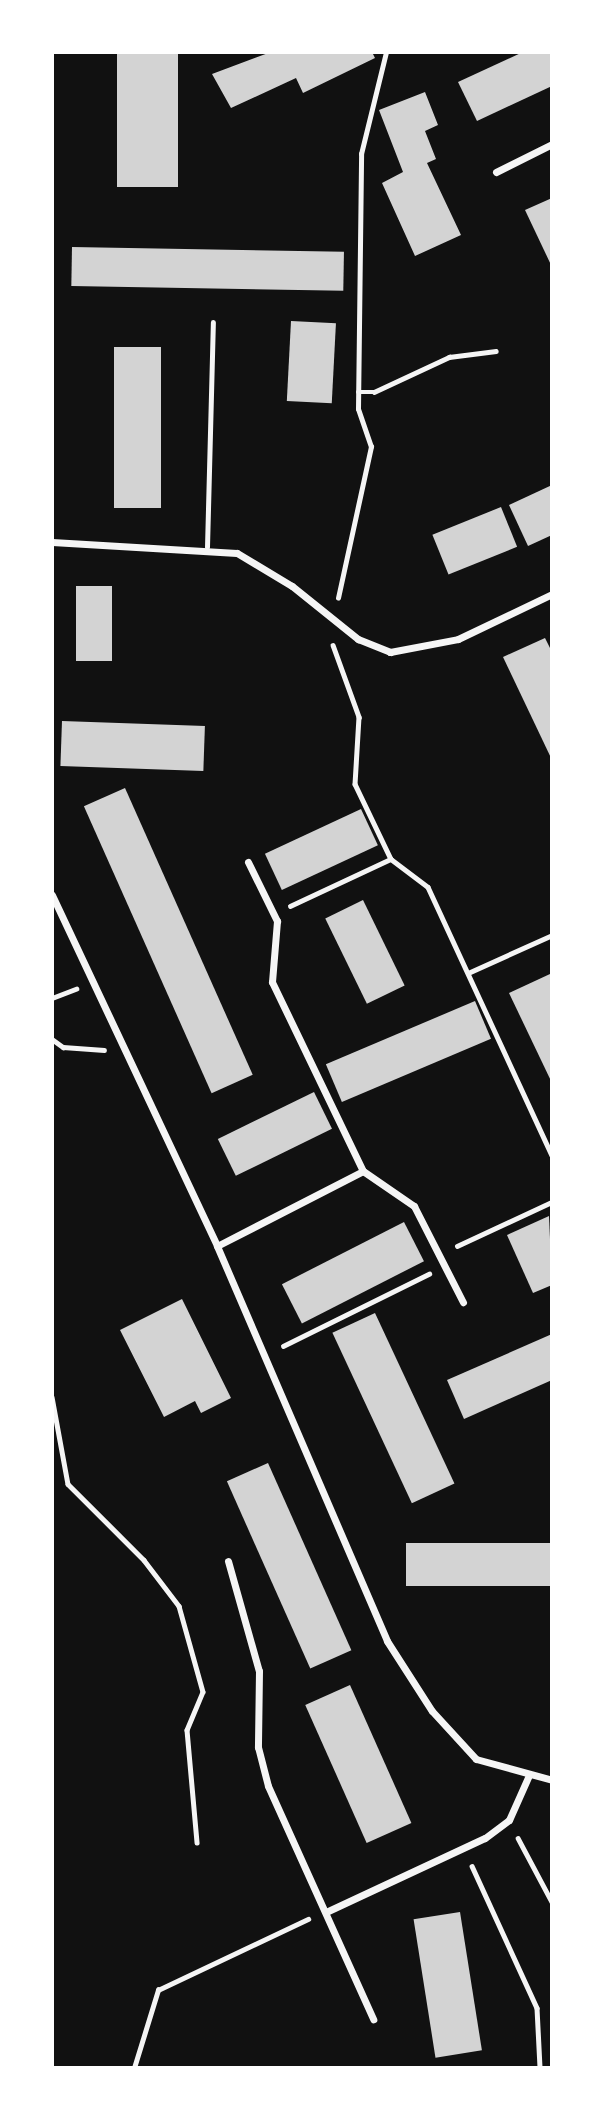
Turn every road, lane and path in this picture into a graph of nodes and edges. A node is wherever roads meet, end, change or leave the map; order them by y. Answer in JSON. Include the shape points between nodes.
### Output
{"nodes":[{"id":1,"x":386,"y":52,"type":"edge"},
{"id":2,"x":551,"y":144,"type":"edge"},
{"id":3,"x":496,"y":172,"type":"dead end"},
{"id":4,"x":213,"y":322,"type":"dead end"},
{"id":5,"x":496,"y":351,"type":"dead end"},
{"id":6,"x":358,"y":392,"type":"junction"},
{"id":7,"x":52,"y":542,"type":"edge"},
{"id":8,"x":207,"y":547,"type":"junction"},
{"id":9,"x":551,"y":594,"type":"edge"},
{"id":10,"x":330,"y":616,"type":"junction"},
{"id":11,"x":340,"y":624,"type":"junction"},
{"id":12,"x":391,"y":859,"type":"junction"},
{"id":13,"x":248,"y":862,"type":"dead end"},
{"id":14,"x":52,"y":895,"type":"edge"},
{"id":15,"x":273,"y":914,"type":"junction"},
{"id":16,"x":551,"y":935,"type":"edge"},
{"id":17,"x":468,"y":973,"type":"junction"},
{"id":18,"x":52,"y":1039,"type":"edge"},
{"id":19,"x":122,"y":1044,"type":"junction"},
{"id":20,"x":551,"y":1155,"type":"edge"},
{"id":21,"x":363,"y":1171,"type":"junction"},
{"id":22,"x":551,"y":1202,"type":"edge"},
{"id":23,"x":217,"y":1246,"type":"junction"},
{"id":24,"x":438,"y":1254,"type":"junction"},
{"id":25,"x":444,"y":1266,"type":"junction"},
{"id":26,"x":463,"y":1302,"type":"dead end"},
{"id":27,"x":263,"y":1356,"type":"junction"},
{"id":28,"x":52,"y":1397,"type":"edge"},
{"id":29,"x":228,"y":1561,"type":"dead end"},
{"id":30,"x":529,"y":1775,"type":"junction"},
{"id":31,"x":551,"y":1780,"type":"edge"},
{"id":32,"x":509,"y":1820,"type":"junction"},
{"id":33,"x":197,"y":1843,"type":"dead end"},
{"id":34,"x":465,"y":1851,"type":"junction"},
{"id":35,"x":551,"y":1902,"type":"edge"},
{"id":36,"x":326,"y":1912,"type":"junction"},
{"id":37,"x":373,"y":2019,"type":"dead end"},
{"id":38,"x":134,"y":2067,"type":"edge"},
{"id":39,"x":540,"y":2067,"type":"edge"}],
"edges":[{"from":1,"to":6,"type":"path","via":[[361,154]]},
{"from":2,"to":3,"type":"street"},
{"from":4,"to":8,"type":"lane"},
{"from":5,"to":6,"type":"path","via":[[449,357],[374,392]]},
{"from":6,"to":10,"type":"path","via":[[371,447],[344,582]]},
{"from":7,"to":8,"type":"street"},
{"from":8,"to":10,"type":"street","via":[[259,565]]},
{"from":9,"to":11,"type":"street","via":[[424,650],[390,652]]},
{"from":10,"to":11,"type":"street"},
{"from":11,"to":12,"type":"path","via":[[332,649],[359,716],[355,784]]},
{"from":12,"to":15,"type":"path"},
{"from":12,"to":17,"type":"path","via":[[428,887]]},
{"from":13,"to":15,"type":"street"},
{"from":14,"to":19,"type":"street"},
{"from":15,"to":21,"type":"street","via":[[272,982]]},
{"from":16,"to":17,"type":"path"},
{"from":17,"to":20,"type":"path"},
{"from":18,"to":19,"type":"path","via":[[80,1051]]},
{"from":19,"to":23,"type":"street"},
{"from":21,"to":23,"type":"street"},
{"from":21,"to":24,"type":"street","via":[[414,1206]]},
{"from":22,"to":24,"type":"path"},
{"from":23,"to":27,"type":"street"},
{"from":24,"to":25,"type":"street"},
{"from":25,"to":26,"type":"street"},
{"from":25,"to":27,"type":"path"},
{"from":27,"to":30,"type":"street","via":[[387,1641],[432,1711],[477,1759]]},
{"from":28,"to":33,"type":"path","via":[[68,1484],[144,1560],[179,1606],[203,1692],[187,1730]]},
{"from":29,"to":36,"type":"street","via":[[259,1671],[258,1747],[268,1786]]},
{"from":30,"to":31,"type":"street"},
{"from":30,"to":32,"type":"street"},
{"from":32,"to":34,"type":"street"},
{"from":32,"to":35,"type":"path"},
{"from":34,"to":36,"type":"street"},
{"from":34,"to":39,"type":"path","via":[[537,2007]]},
{"from":36,"to":37,"type":"street"},
{"from":36,"to":38,"type":"path","via":[[158,1990]]}]}
